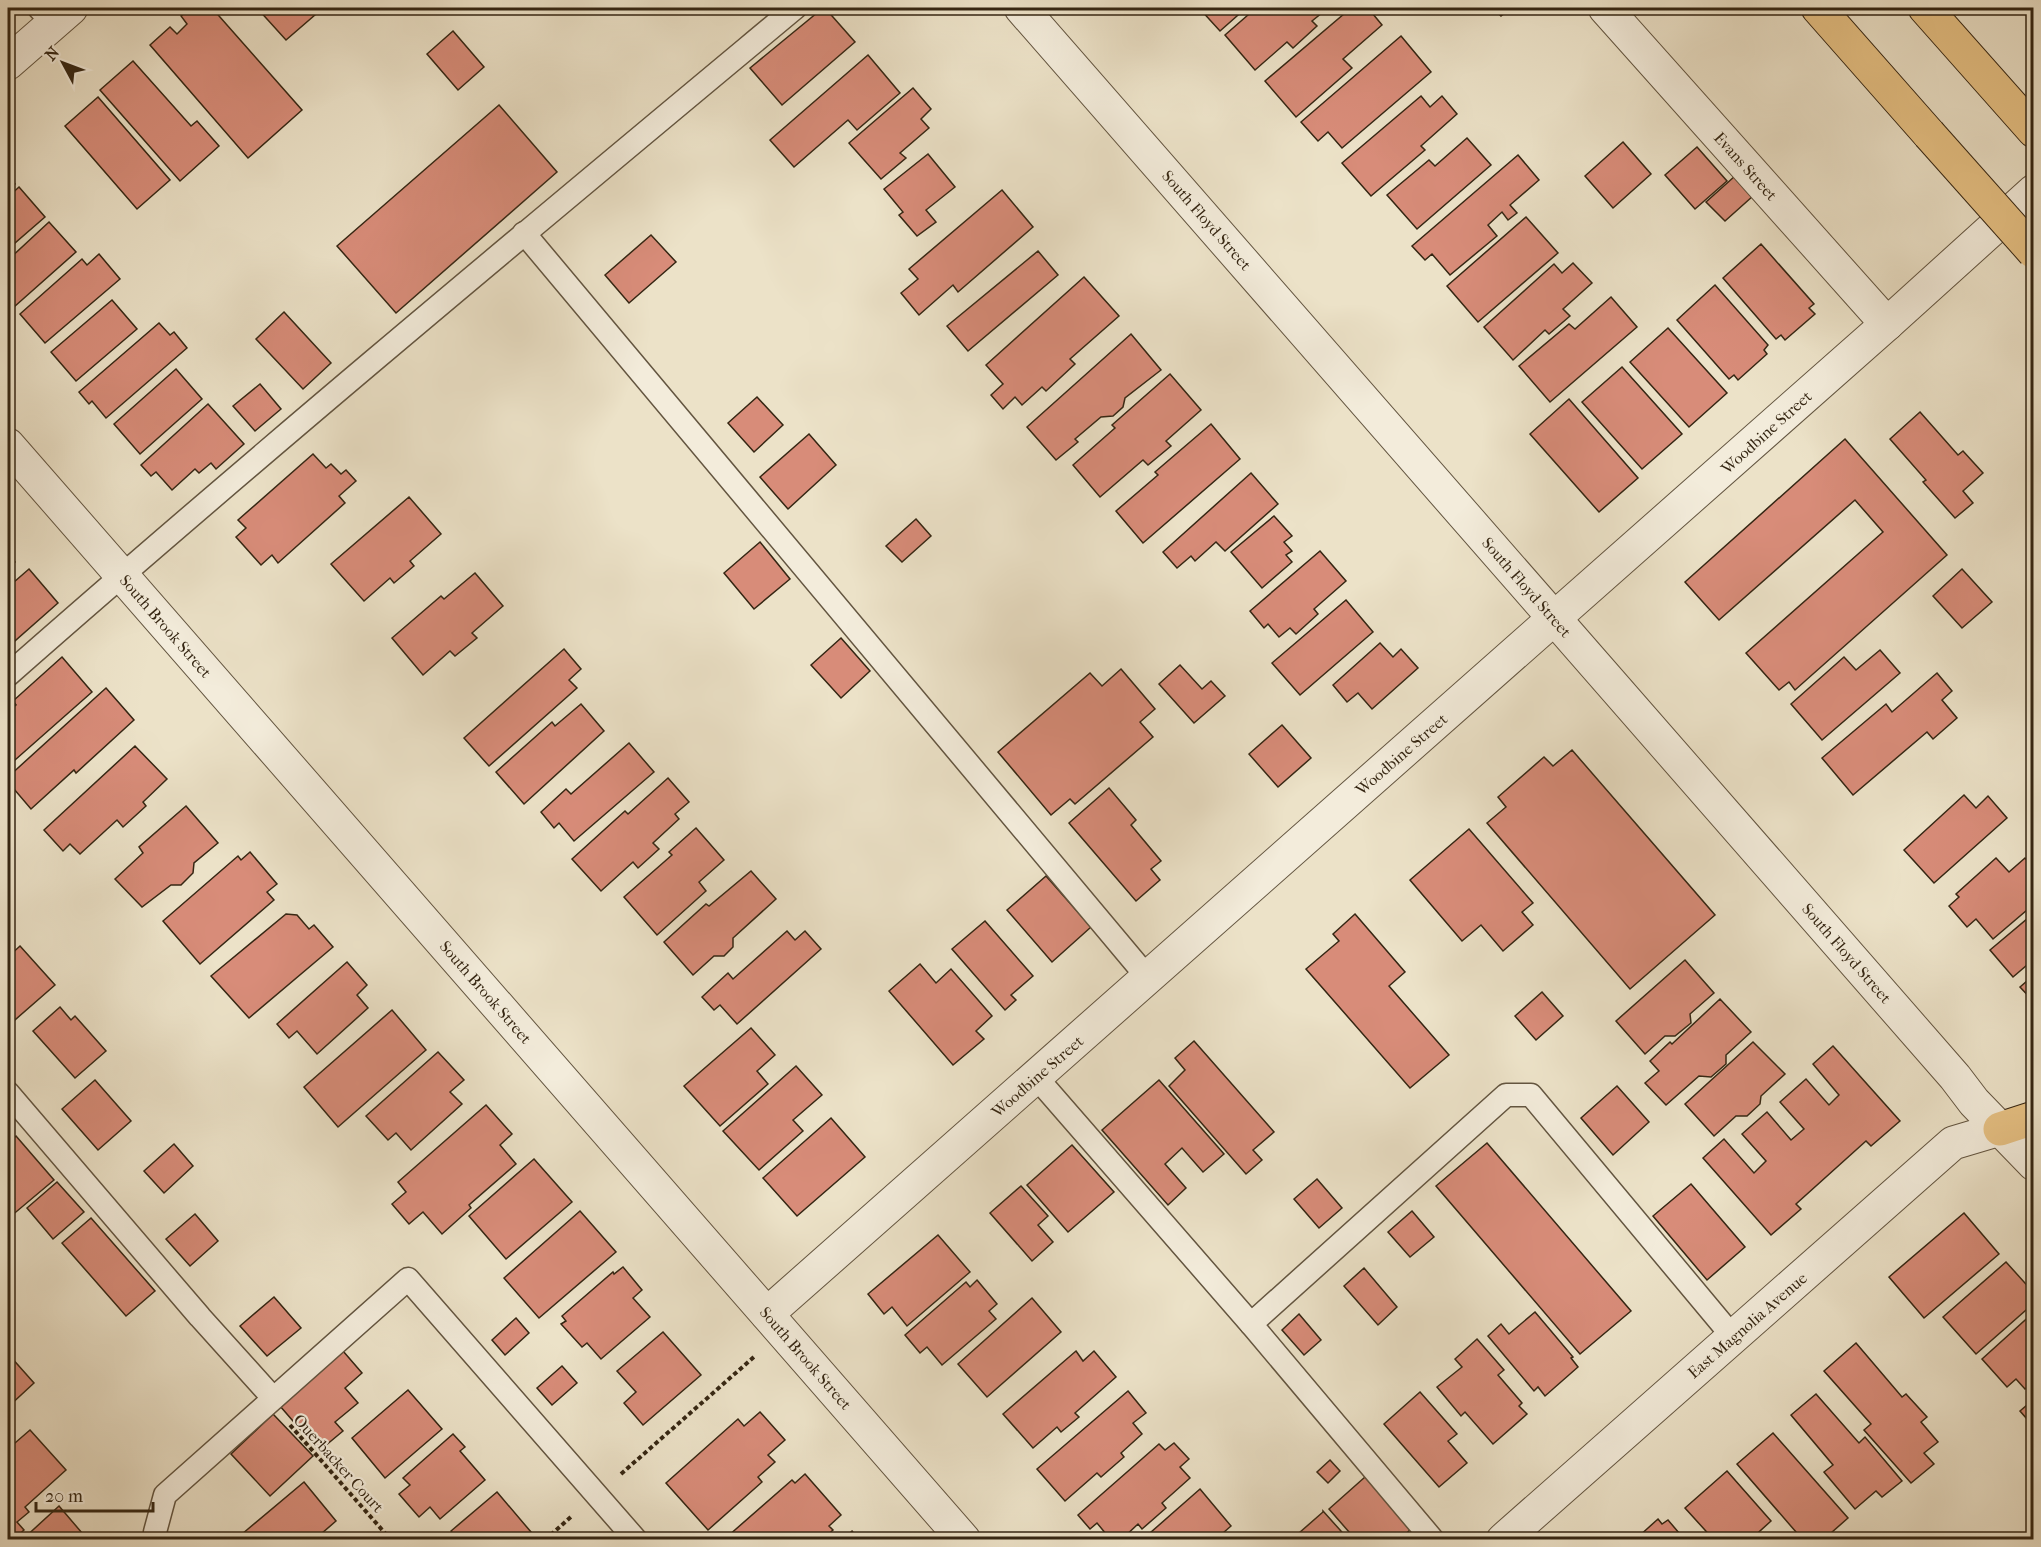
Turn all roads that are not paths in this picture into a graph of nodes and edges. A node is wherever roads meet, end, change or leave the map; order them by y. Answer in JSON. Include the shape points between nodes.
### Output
{"nodes":[{"id":1,"x":795,"y":8,"type":"edge"},
{"id":2,"x":1022,"y":8,"type":"edge"},
{"id":3,"x":1605,"y":8,"type":"edge"},
{"id":4,"x":1818,"y":8,"type":"edge"},
{"id":5,"x":1925,"y":8,"type":"edge"},
{"id":6,"x":54,"y":13,"type":"edge"},
{"id":7,"x":8,"y":63,"type":"edge"},
{"id":8,"x":2034,"y":131,"type":"edge"},
{"id":9,"x":2034,"y":192,"type":"edge"},
{"id":10,"x":524,"y":233,"type":"junction"},
{"id":11,"x":2034,"y":252,"type":"edge"},
{"id":12,"x":1887,"y":324,"type":"junction"},
{"id":13,"x":8,"y":445,"type":"edge"},
{"id":14,"x":121,"y":575,"type":"junction"},
{"id":15,"x":1555,"y":619,"type":"junction"},
{"id":16,"x":8,"y":675,"type":"edge"},
{"id":17,"x":1148,"y":978,"type":"junction"},
{"id":18,"x":1036,"y":1077,"type":"junction"},
{"id":19,"x":8,"y":1093,"type":"edge"},
{"id":20,"x":2034,"y":1118,"type":"edge"},
{"id":21,"x":2000,"y":1129,"type":"junction"},
{"id":22,"x":2034,"y":1164,"type":"edge"},
{"id":23,"x":767,"y":1314,"type":"junction"},
{"id":24,"x":1251,"y":1324,"type":"junction"},
{"id":25,"x":1733,"y":1337,"type":"junction"},
{"id":26,"x":271,"y":1400,"type":"junction"},
{"id":27,"x":158,"y":1539,"type":"edge"},
{"id":28,"x":636,"y":1539,"type":"edge"},
{"id":29,"x":964,"y":1539,"type":"edge"},
{"id":30,"x":1433,"y":1539,"type":"edge"},
{"id":31,"x":1503,"y":1539,"type":"edge"}],
"edges":[{"from":1,"to":10,"type":"lane"},
{"from":2,"to":15,"type":"street","name":"South Floyd Street"},
{"from":3,"to":12,"type":"street","name":"Evans Street"},
{"from":4,"to":11,"type":"highway","bridge":true},
{"from":5,"to":8,"type":"highway"},
{"from":6,"to":7,"type":"street"},
{"from":9,"to":12,"type":"street","name":"Woodbine Street"},
{"from":10,"to":14,"type":"lane"},
{"from":10,"to":17,"type":"lane"},
{"from":12,"to":15,"type":"street","name":"Woodbine Street"},
{"from":13,"to":14,"type":"street","name":"South Brook Street"},
{"from":14,"to":16,"type":"lane"},
{"from":14,"to":23,"type":"street","name":"South Brook Street"},
{"from":15,"to":17,"type":"street","name":"Woodbine Street"},
{"from":15,"to":21,"type":"street","name":"South Floyd Street"},
{"from":17,"to":18,"type":"street","name":"Woodbine Street"},
{"from":18,"to":23,"type":"street","name":"Woodbine Street"},
{"from":18,"to":24,"type":"lane"},
{"from":19,"to":26,"type":"lane"},
{"from":20,"to":21,"type":"highway"},
{"from":21,"to":22,"type":"street","name":"South Floyd Street"},
{"from":21,"to":25,"type":"street","name":"East Magnolia Avenue","via":[[1953,1143]]},
{"from":23,"to":29,"type":"street","name":"South Brook Street"},
{"from":24,"to":25,"type":"lane","via":[[1506,1095],[1531,1095]]},
{"from":24,"to":30,"type":"lane"},
{"from":25,"to":31,"type":"street","name":"East Magnolia Avenue"},
{"from":26,"to":27,"type":"lane","via":[[165,1495],[155,1532]]},
{"from":26,"to":28,"type":"lane","via":[[408,1279]]}]}
